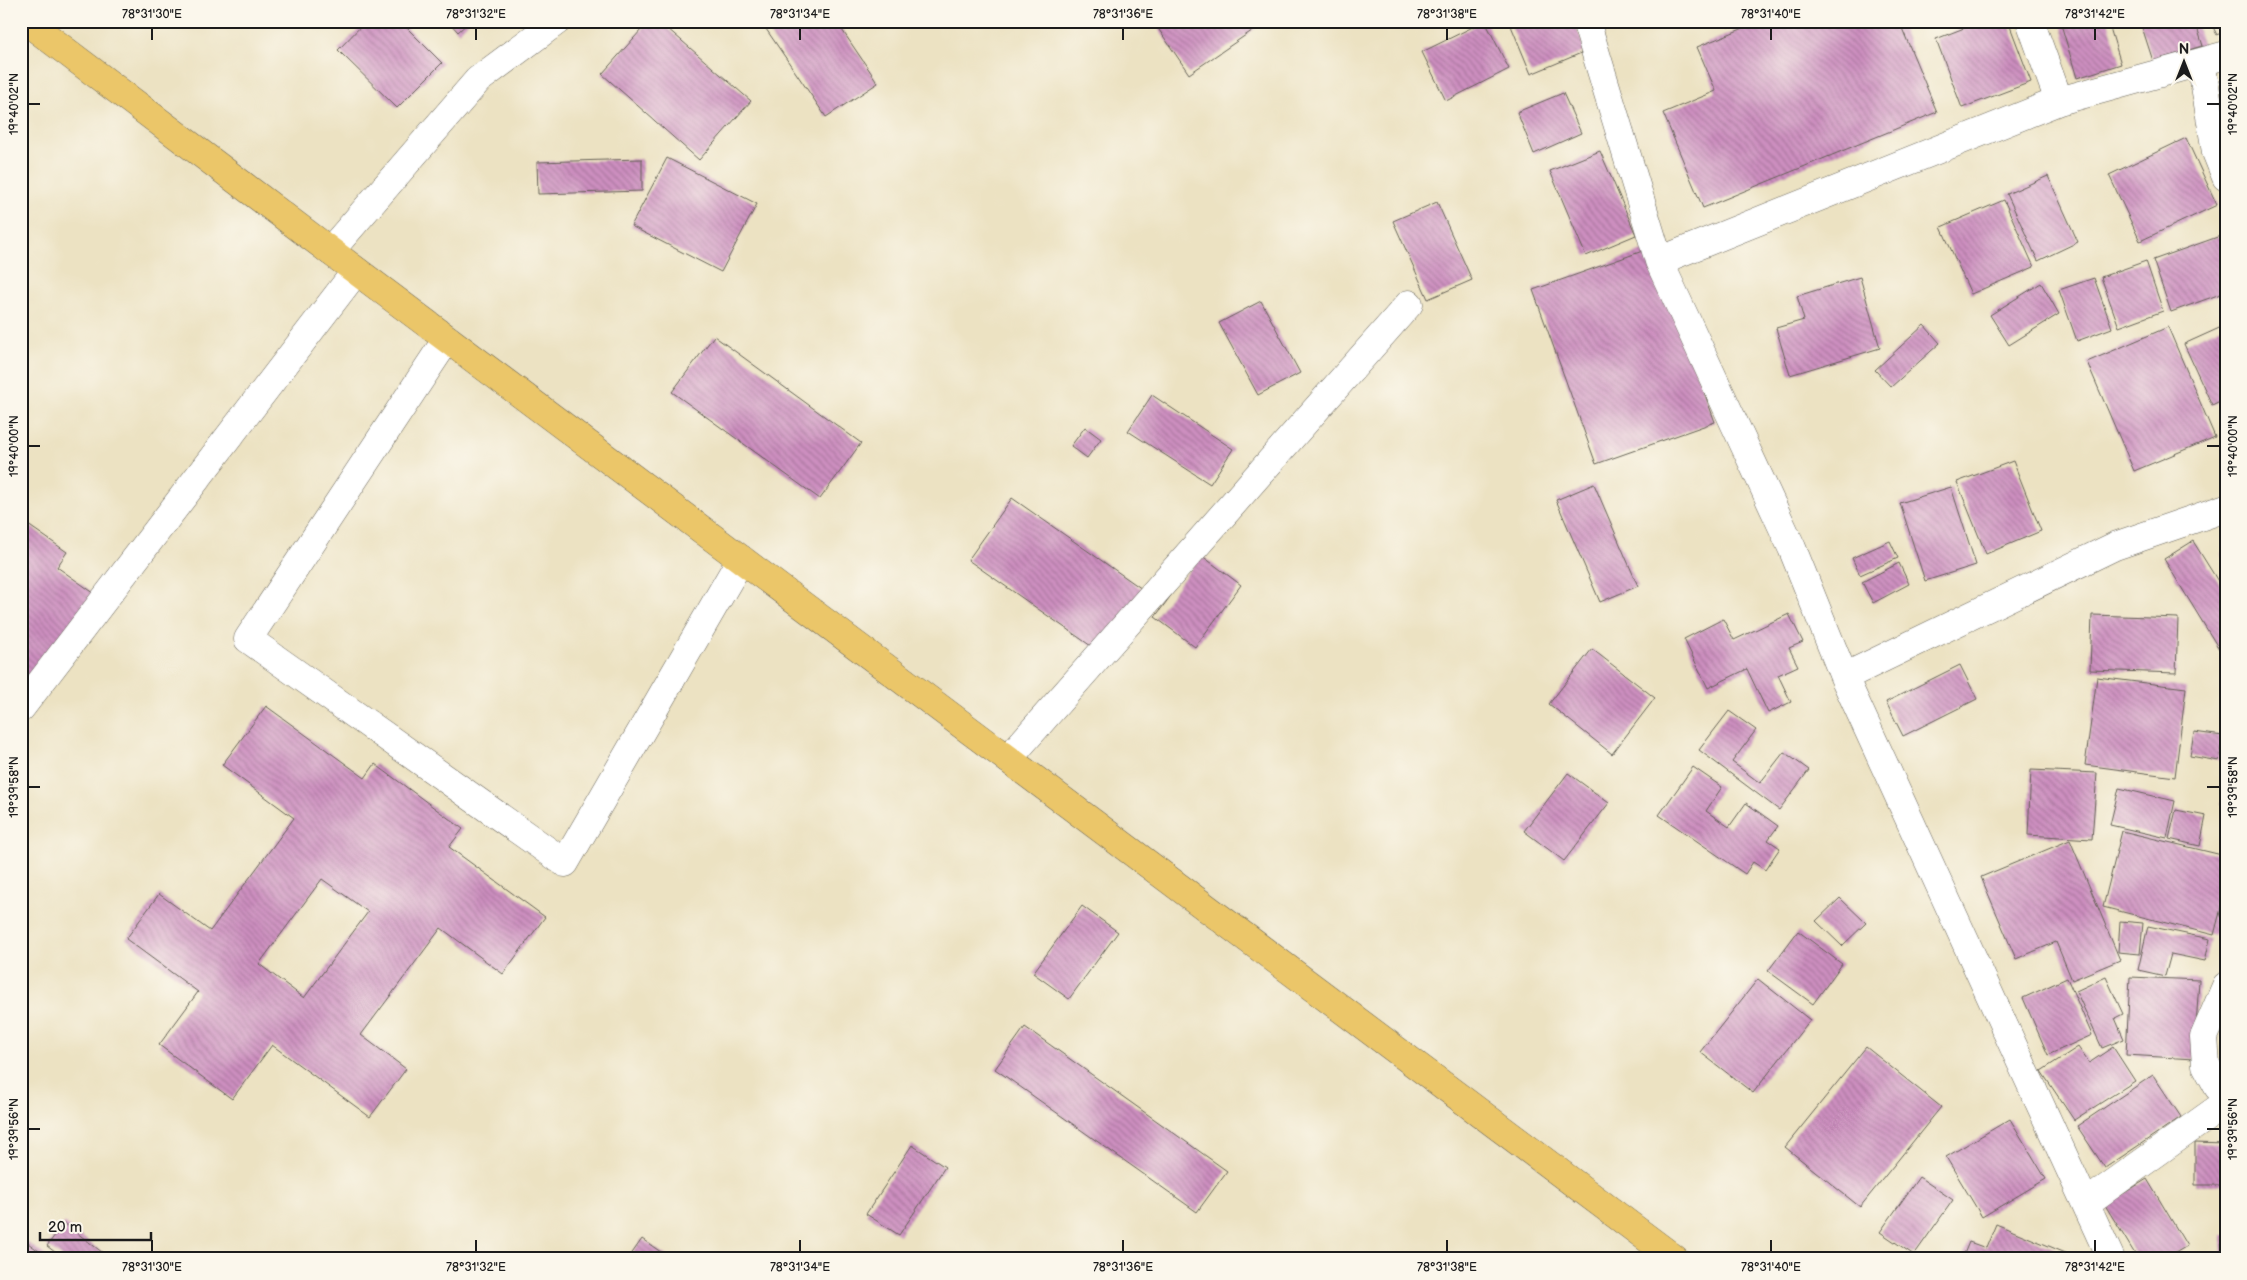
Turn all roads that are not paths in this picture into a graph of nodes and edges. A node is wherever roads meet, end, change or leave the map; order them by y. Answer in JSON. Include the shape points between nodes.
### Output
{"nodes":[{"id":1,"x":26,"y":21,"type":"edge"},
{"id":2,"x":557,"y":21,"type":"edge"},
{"id":3,"x":1586,"y":21,"type":"edge"},
{"id":4,"x":2030,"y":21,"type":"edge"},
{"id":5,"x":2214,"y":59,"type":"edge"},
{"id":6,"x":2059,"y":101,"type":"junction"},
{"id":7,"x":2226,"y":177,"type":"edge"},
{"id":8,"x":330,"y":252,"type":"junction"},
{"id":9,"x":1659,"y":261,"type":"junction"},
{"id":10,"x":356,"y":270,"type":"junction"},
{"id":11,"x":1409,"y":304,"type":"dead end"},
{"id":12,"x":447,"y":339,"type":"junction"},
{"id":13,"x":2226,"y":508,"type":"edge"},
{"id":14,"x":741,"y":559,"type":"junction"},
{"id":15,"x":1844,"y":677,"type":"junction"},
{"id":16,"x":21,"y":708,"type":"edge"},
{"id":17,"x":1008,"y":759,"type":"junction"},
{"id":18,"x":2226,"y":986,"type":"edge"},
{"id":19,"x":2226,"y":1089,"type":"edge"},
{"id":20,"x":2226,"y":1103,"type":"edge"},
{"id":21,"x":2086,"y":1204,"type":"junction"},
{"id":22,"x":1675,"y":1259,"type":"edge"},
{"id":23,"x":2111,"y":1259,"type":"edge"}],
"edges":[{"from":1,"to":8,"type":"main road"},
{"from":2,"to":8,"type":"street","via":[[478,80]]},
{"from":3,"to":9,"type":"street"},
{"from":4,"to":6,"type":"street"},
{"from":5,"to":6,"type":"street"},
{"from":5,"to":7,"type":"street","via":[[2216,152]]},
{"from":6,"to":9,"type":"street"},
{"from":8,"to":10,"type":"main road"},
{"from":9,"to":15,"type":"street","via":[[1792,548]]},
{"from":10,"to":12,"type":"main road"},
{"from":10,"to":16,"type":"street"},
{"from":11,"to":17,"type":"street"},
{"from":12,"to":14,"type":"main road"},
{"from":12,"to":14,"type":"street","via":[[248,639],[565,863]]},
{"from":13,"to":15,"type":"street","via":[[2115,546]]},
{"from":14,"to":17,"type":"main road"},
{"from":15,"to":21,"type":"street"},
{"from":17,"to":22,"type":"main road"},
{"from":18,"to":19,"type":"street","via":[[2204,1037],[2206,1065],[2218,1087]]},
{"from":20,"to":21,"type":"street"},
{"from":21,"to":23,"type":"street"}]}
